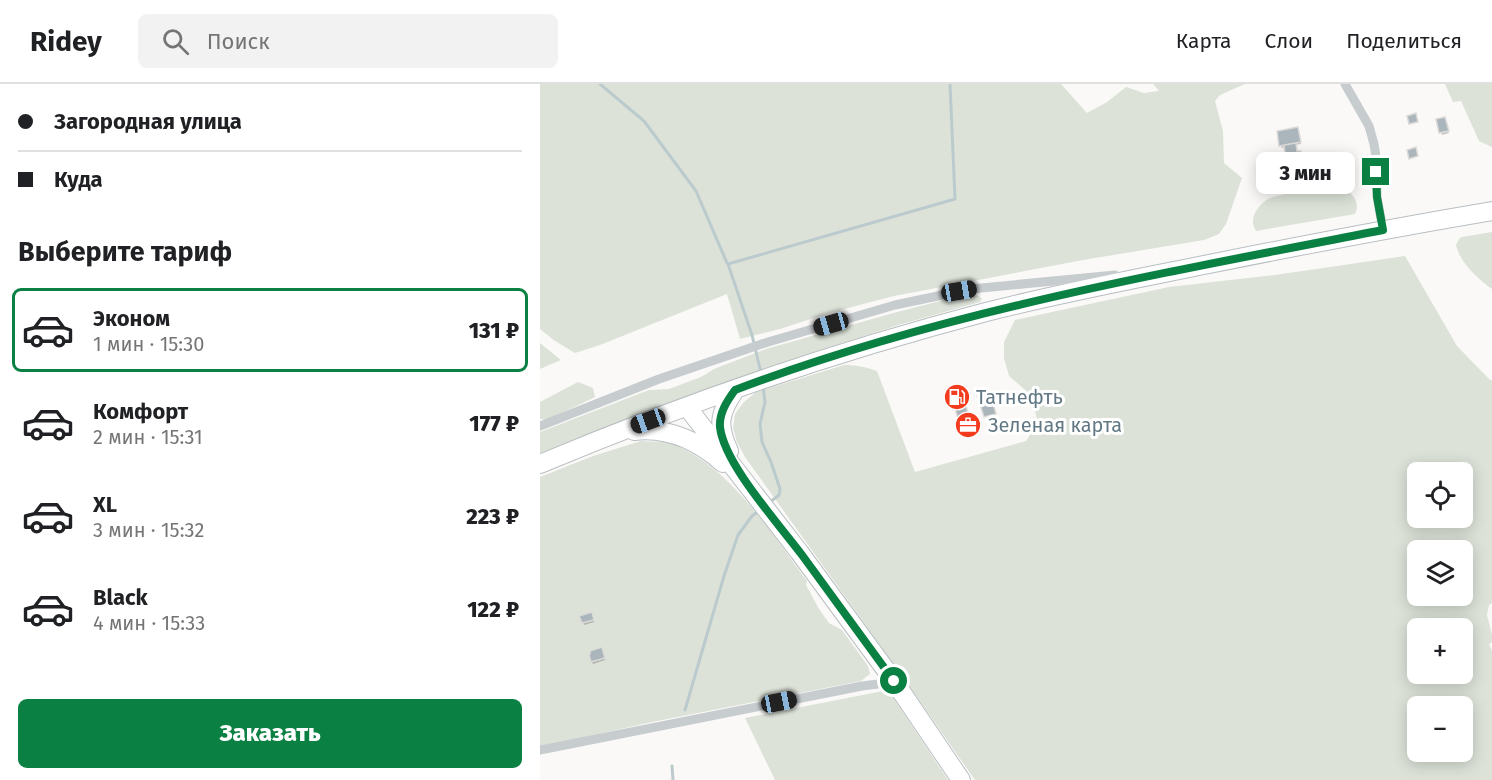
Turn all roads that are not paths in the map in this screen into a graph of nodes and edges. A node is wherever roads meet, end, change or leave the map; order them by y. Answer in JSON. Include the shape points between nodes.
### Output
{"nodes":[{"id":1,"x":1345,"y":84,"type":"edge"},
{"id":2,"x":1492,"y":211,"type":"edge"},
{"id":3,"x":1383,"y":230,"type":"junction"},
{"id":4,"x":992,"y":298,"type":"junction"},
{"id":5,"x":735,"y":390,"type":"junction"},
{"id":6,"x":687,"y":406,"type":"junction"},
{"id":7,"x":540,"y":426,"type":"edge"},
{"id":8,"x":610,"y":436,"type":"junction"},
{"id":9,"x":540,"y":464,"type":"edge"},
{"id":10,"x":747,"y":484,"type":"junction"},
{"id":11,"x":894,"y":681,"type":"junction"},
{"id":12,"x":540,"y":750,"type":"edge"},
{"id":13,"x":961,"y":780,"type":"edge"}],
"edges":[{"from":1,"to":3,"type":"street","via":[[1369,126],[1374,144]]},
{"from":2,"to":3,"type":"highway"},
{"from":3,"to":4,"type":"highway","via":[[1185,269]]},
{"from":4,"to":5,"type":"highway"},
{"from":4,"to":7,"type":"street","via":[[955,292],[895,305],[659,379]]},
{"from":5,"to":6,"type":"highway"},
{"from":5,"to":10,"type":"highway","via":[[726,402],[720,426]]},
{"from":6,"to":8,"type":"highway"},
{"from":6,"to":10,"type":"highway"},
{"from":8,"to":9,"type":"highway"},
{"from":8,"to":10,"type":"highway","via":[[655,430],[682,437],[716,457]]},
{"from":10,"to":11,"type":"highway"},
{"from":11,"to":12,"type":"street"},
{"from":11,"to":13,"type":"highway"}]}
